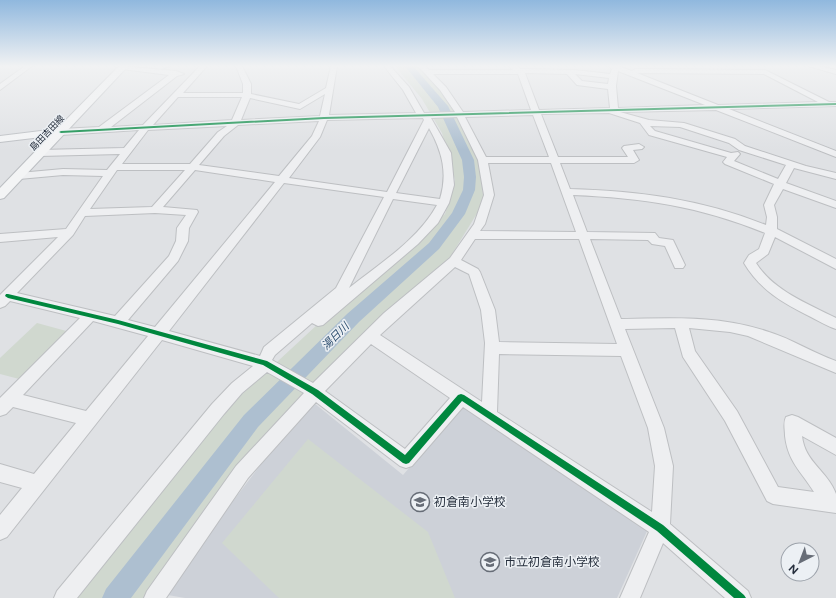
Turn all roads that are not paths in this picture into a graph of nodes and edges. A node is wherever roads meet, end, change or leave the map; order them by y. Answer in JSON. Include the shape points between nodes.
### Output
{"nodes":[{"id":1,"x":97,"y":94,"type":"edge"},
{"id":2,"x":148,"y":94,"type":"edge"},
{"id":3,"x":322,"y":94,"type":"edge"},
{"id":4,"x":329,"y":94,"type":"edge"},
{"id":5,"x":408,"y":94,"type":"edge"},
{"id":6,"x":414,"y":94,"type":"edge"},
{"id":7,"x":446,"y":94,"type":"edge"},
{"id":8,"x":529,"y":94,"type":"edge"},
{"id":9,"x":612,"y":94,"type":"edge"},
{"id":10,"x":684,"y":94,"type":"edge"},
{"id":11,"x":811,"y":94,"type":"edge"},
{"id":12,"x":176,"y":95,"type":"joint"},
{"id":13,"x":247,"y":95,"type":"junction"},
{"id":14,"x":416,"y":104,"type":"junction"},
{"id":15,"x":832,"y":104,"type":"edge"},
{"id":16,"x":720,"y":108,"type":"junction"},
{"id":17,"x":836,"y":109,"type":"edge"},
{"id":18,"x":613,"y":110,"type":"junction"},
{"id":19,"x":536,"y":112,"type":"junction"},
{"id":20,"x":460,"y":114,"type":"junction"},
{"id":21,"x":426,"y":117,"type":"junction"},
{"id":22,"x":324,"y":118,"type":"junction"},
{"id":23,"x":644,"y":122,"type":"junction"},
{"id":24,"x":235,"y":124,"type":"junction"},
{"id":25,"x":145,"y":128,"type":"junction"},
{"id":26,"x":101,"y":130,"type":"junction"},
{"id":27,"x":0,"y":132,"type":"edge"},
{"id":28,"x":61,"y":132,"type":"junction"},
{"id":29,"x":0,"y":139,"type":"edge"},
{"id":30,"x":639,"y":147,"type":"dead end"},
{"id":31,"x":742,"y":148,"type":"junction"},
{"id":32,"x":126,"y":151,"type":"junction"},
{"id":33,"x":40,"y":153,"type":"junction"},
{"id":34,"x":836,"y":154,"type":"edge"},
{"id":35,"x":733,"y":156,"type":"junction"},
{"id":36,"x":483,"y":160,"type":"junction"},
{"id":37,"x":556,"y":160,"type":"junction"},
{"id":38,"x":791,"y":164,"type":"junction"},
{"id":39,"x":194,"y":167,"type":"junction"},
{"id":40,"x":112,"y":170,"type":"junction"},
{"id":41,"x":19,"y":176,"type":"junction"},
{"id":42,"x":836,"y":176,"type":"edge"},
{"id":43,"x":281,"y":179,"type":"junction"},
{"id":44,"x":780,"y":184,"type":"junction"},
{"id":45,"x":567,"y":192,"type":"junction"},
{"id":46,"x":0,"y":195,"type":"edge"},
{"id":47,"x":390,"y":195,"type":"junction"},
{"id":48,"x":444,"y":203,"type":"junction"},
{"id":49,"x":836,"y":205,"type":"edge"},
{"id":50,"x":155,"y":210,"type":"junction"},
{"id":51,"x":82,"y":212,"type":"junction"},
{"id":52,"x":771,"y":231,"type":"junction"},
{"id":53,"x":69,"y":232,"type":"junction"},
{"id":54,"x":471,"y":235,"type":"junction"},
{"id":55,"x":583,"y":235,"type":"junction"},
{"id":56,"x":0,"y":238,"type":"edge"},
{"id":57,"x":454,"y":260,"type":"junction"},
{"id":58,"x":679,"y":265,"type":"dead end"},
{"id":59,"x":836,"y":265,"type":"edge"},
{"id":60,"x":4,"y":299,"type":"edge"},
{"id":61,"x":90,"y":316,"type":"junction"},
{"id":62,"x":118,"y":322,"type":"junction"},
{"id":63,"x":681,"y":323,"type":"junction"},
{"id":64,"x":617,"y":324,"type":"junction"},
{"id":65,"x":836,"y":324,"type":"edge"},
{"id":66,"x":157,"y":332,"type":"junction"},
{"id":67,"x":371,"y":336,"type":"junction"},
{"id":68,"x":492,"y":348,"type":"junction"},
{"id":69,"x":627,"y":350,"type":"junction"},
{"id":70,"x":267,"y":364,"type":"junction"},
{"id":71,"x":836,"y":367,"type":"edge"},
{"id":72,"x":312,"y":391,"type":"junction"},
{"id":73,"x":461,"y":397,"type":"junction"},
{"id":74,"x":5,"y":404,"type":"edge"},
{"id":75,"x":489,"y":414,"type":"junction"},
{"id":76,"x":89,"y":419,"type":"junction"},
{"id":77,"x":836,"y":448,"type":"edge"},
{"id":78,"x":0,"y":473,"type":"edge"},
{"id":79,"x":37,"y":484,"type":"junction"},
{"id":80,"x":833,"y":503,"type":"edge"},
{"id":81,"x":660,"y":528,"type":"junction"},
{"id":82,"x":0,"y":530,"type":"edge"},
{"id":83,"x":64,"y":598,"type":"edge"},
{"id":84,"x":154,"y":598,"type":"edge"},
{"id":85,"x":630,"y":598,"type":"edge"},
{"id":86,"x":741,"y":598,"type":"edge"}],
"edges":[{"from":1,"to":28,"type":"main road","name":"島田吉田線"},
{"from":2,"to":26,"type":"street"},
{"from":3,"to":13,"type":"street","via":[[300,107]]},
{"from":4,"to":22,"type":"street"},
{"from":5,"to":14,"type":"street"},
{"from":6,"to":14,"type":"street"},
{"from":7,"to":20,"type":"street"},
{"from":8,"to":19,"type":"street"},
{"from":9,"to":18,"type":"street"},
{"from":10,"to":16,"type":"street"},
{"from":11,"to":15,"type":"street"},
{"from":12,"to":13,"type":"street"},
{"from":12,"to":25,"type":"street"},
{"from":13,"to":24,"type":"street"},
{"from":14,"to":21,"type":"street"},
{"from":15,"to":16,"type":"street"},
{"from":15,"to":17,"type":"street"},
{"from":16,"to":18,"type":"street"},
{"from":16,"to":34,"type":"street"},
{"from":18,"to":19,"type":"street"},
{"from":18,"to":23,"type":"street","via":[[613,113]]},
{"from":19,"to":20,"type":"street"},
{"from":19,"to":37,"type":"street"},
{"from":20,"to":21,"type":"street"},
{"from":20,"to":36,"type":"street"},
{"from":21,"to":22,"type":"street"},
{"from":21,"to":47,"type":"street"},
{"from":21,"to":48,"type":"street","via":[[446,154],[449,185]]},
{"from":22,"to":24,"type":"street"},
{"from":22,"to":43,"type":"street","via":[[316,137]]},
{"from":23,"to":31,"type":"street","via":[[681,125],[732,141]]},
{"from":23,"to":35,"type":"street","via":[[652,133]]},
{"from":24,"to":25,"type":"street"},
{"from":24,"to":39,"type":"street","via":[[221,134]]},
{"from":25,"to":26,"type":"street"},
{"from":25,"to":32,"type":"street"},
{"from":26,"to":28,"type":"street"},
{"from":27,"to":28,"type":"main road","name":"島田吉田線"},
{"from":28,"to":29,"type":"main road","name":"島田吉田線"},
{"from":28,"to":33,"type":"main road","name":"島田吉田線"},
{"from":30,"to":37,"type":"street","via":[[628,148],[634,160]]},
{"from":31,"to":35,"type":"street"},
{"from":31,"to":38,"type":"street"},
{"from":32,"to":33,"type":"street"},
{"from":32,"to":40,"type":"street"},
{"from":33,"to":41,"type":"main road","name":"島田吉田線"},
{"from":35,"to":44,"type":"street","via":[[728,162]]},
{"from":36,"to":37,"type":"street"},
{"from":36,"to":54,"type":"street","via":[[489,195],[479,224]]},
{"from":37,"to":45,"type":"street"},
{"from":38,"to":42,"type":"street"},
{"from":38,"to":44,"type":"street"},
{"from":39,"to":40,"type":"street"},
{"from":39,"to":43,"type":"street"},
{"from":39,"to":50,"type":"street"},
{"from":40,"to":41,"type":"street"},
{"from":40,"to":51,"type":"street"},
{"from":41,"to":46,"type":"main road","name":"島田吉田線"},
{"from":43,"to":47,"type":"street"},
{"from":43,"to":66,"type":"street"},
{"from":44,"to":49,"type":"street"},
{"from":44,"to":52,"type":"street","via":[[769,205],[772,217]]},
{"from":45,"to":52,"type":"street","via":[[663,199],[698,206]]},
{"from":45,"to":55,"type":"street"},
{"from":47,"to":48,"type":"street"},
{"from":47,"to":70,"type":"street","via":[[342,291],[269,351]]},
{"from":48,"to":70,"type":"street","via":[[434,221],[414,241]]},
{"from":50,"to":51,"type":"street"},
{"from":50,"to":62,"type":"street","via":[[193,212],[183,228],[182,241],[174,258]]},
{"from":51,"to":53,"type":"street"},
{"from":52,"to":59,"type":"street","via":[[817,252]]},
{"from":52,"to":65,"type":"street","via":[[764,251],[750,263],[755,273],[771,288]]},
{"from":53,"to":56,"type":"street"},
{"from":53,"to":60,"type":"street"},
{"from":54,"to":55,"type":"street"},
{"from":54,"to":57,"type":"street"},
{"from":55,"to":58,"type":"street","via":[[651,236],[656,241],[669,243]]},
{"from":55,"to":64,"type":"street"},
{"from":57,"to":67,"type":"street"},
{"from":57,"to":68,"type":"street","via":[[474,272],[488,310]]},
{"from":60,"to":61,"type":"street"},
{"from":61,"to":62,"type":"street"},
{"from":61,"to":74,"type":"street"},
{"from":62,"to":66,"type":"street"},
{"from":63,"to":64,"type":"street"},
{"from":63,"to":71,"type":"street","via":[[723,325],[754,332]]},
{"from":63,"to":80,"type":"street","via":[[688,353],[731,416],[773,495]]},
{"from":64,"to":69,"type":"street"},
{"from":66,"to":70,"type":"street"},
{"from":66,"to":76,"type":"street"},
{"from":67,"to":72,"type":"street"},
{"from":67,"to":73,"type":"street"},
{"from":68,"to":69,"type":"street"},
{"from":68,"to":75,"type":"street"},
{"from":69,"to":81,"type":"street","via":[[656,428],[664,466]]},
{"from":70,"to":72,"type":"street"},
{"from":70,"to":83,"type":"street","via":[[218,409]]},
{"from":72,"to":73,"type":"street","via":[[406,460]]},
{"from":72,"to":84,"type":"street","via":[[242,472]]},
{"from":73,"to":75,"type":"street"},
{"from":74,"to":76,"type":"street"},
{"from":75,"to":81,"type":"street"},
{"from":76,"to":79,"type":"street"},
{"from":77,"to":80,"type":"street","via":[[792,422],[795,448],[801,461]]},
{"from":78,"to":79,"type":"street"},
{"from":79,"to":82,"type":"street"},
{"from":81,"to":85,"type":"street"},
{"from":81,"to":86,"type":"street"}]}
